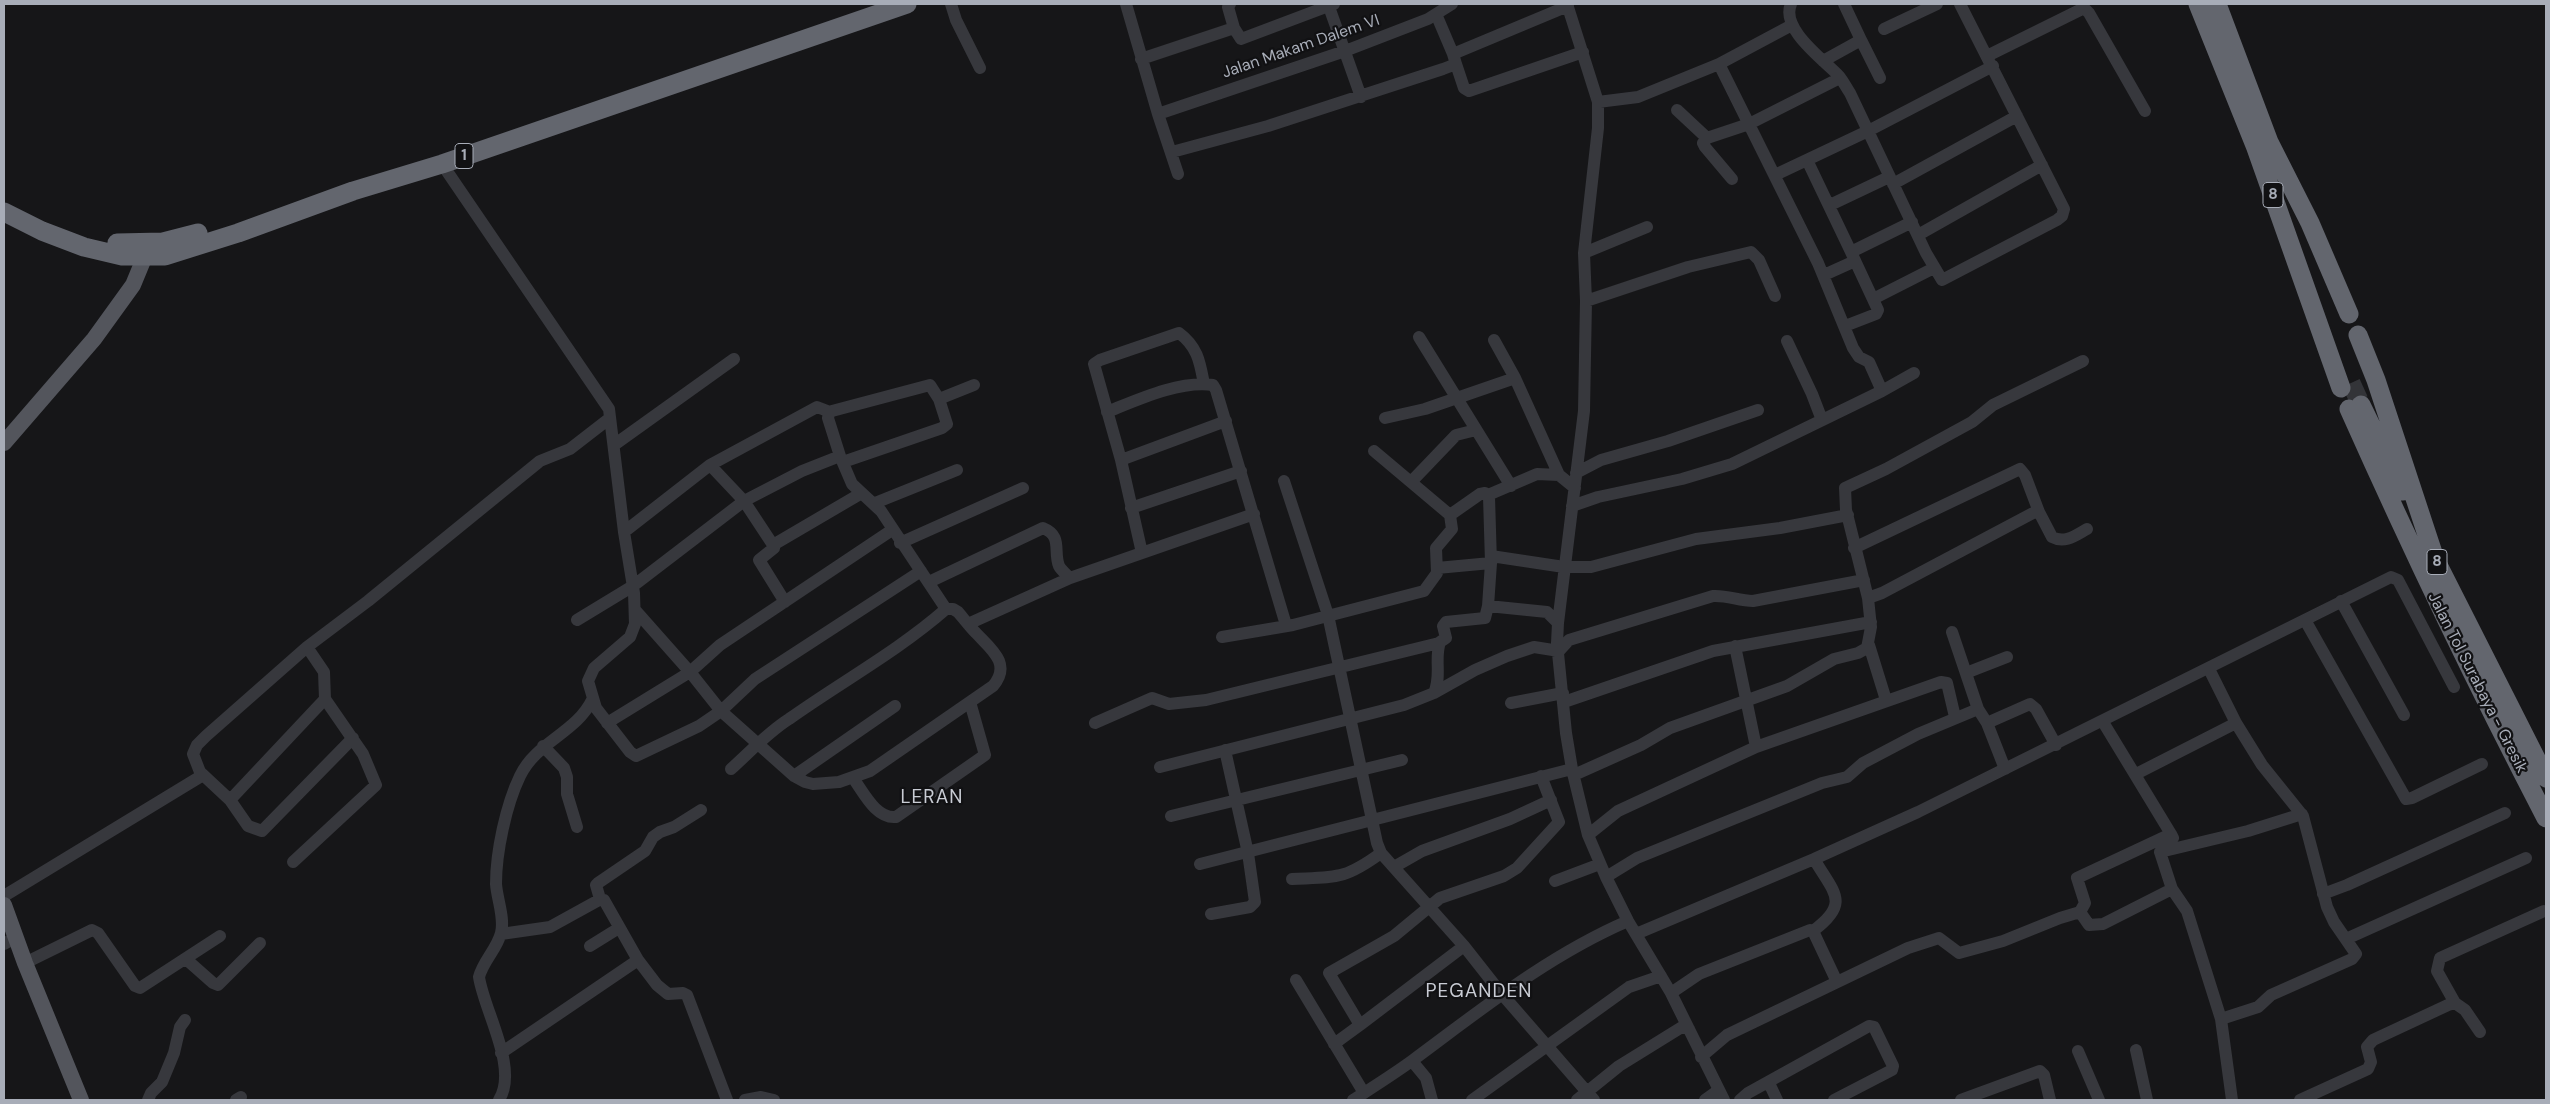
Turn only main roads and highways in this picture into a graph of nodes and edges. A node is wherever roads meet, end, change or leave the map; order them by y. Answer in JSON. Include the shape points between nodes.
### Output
{"nodes":[{"id":1,"x":878,"y":4,"type":"edge"},
{"id":2,"x":907,"y":4,"type":"edge"},
{"id":3,"x":2198,"y":4,"type":"edge"},
{"id":4,"x":2217,"y":4,"type":"edge"},
{"id":5,"x":2269,"y":142,"type":"junction"},
{"id":6,"x":11,"y":215,"type":"edge"},
{"id":7,"x":121,"y":250,"type":"junction"},
{"id":8,"x":145,"y":256,"type":"junction"},
{"id":9,"x":2349,"y":314,"type":"dead end"},
{"id":10,"x":2358,"y":334,"type":"dead end"},
{"id":11,"x":4,"y":443,"type":"edge"},
{"id":12,"x":2436,"y":559,"type":"junction"},
{"id":13,"x":2546,"y":778,"type":"edge"},
{"id":14,"x":2546,"y":818,"type":"edge"},
{"id":15,"x":4,"y":905,"type":"edge"},
{"id":16,"x":10,"y":940,"type":"edge"},
{"id":17,"x":81,"y":1100,"type":"edge"}],
"edges":[{"from":1,"to":7,"type":"highway","number":"1","via":[[234,223]]},
{"from":2,"to":8,"type":"highway","number":"1","via":[[193,248],[165,256]]},
{"from":3,"to":5,"type":"highway","number":"8","via":[[2346,385],[2280,187]]},
{"from":4,"to":5,"type":"highway","number":"8"},
{"from":5,"to":9,"type":"highway","number":"8","via":[[2310,223]]},
{"from":6,"to":7,"type":"highway","number":"1","via":[[84,247]]},
{"from":7,"to":8,"type":"highway","number":"1"},
{"from":8,"to":11,"type":"main road","via":[[133,285],[94,340]]},
{"from":10,"to":12,"type":"highway","name":"Jalan Tol Surabaya - Gresik","number":"8"},
{"from":12,"to":13,"type":"highway","name":"Jalan Tol Surabaya - Gresik","number":"8"},
{"from":12,"to":14,"type":"highway","name":"Jalan Tol Surabaya - Gresik","number":"8","via":[[2355,407],[2418,564]]},
{"from":15,"to":16,"type":"main road"},
{"from":16,"to":17,"type":"main road","via":[[25,963]]}]}
